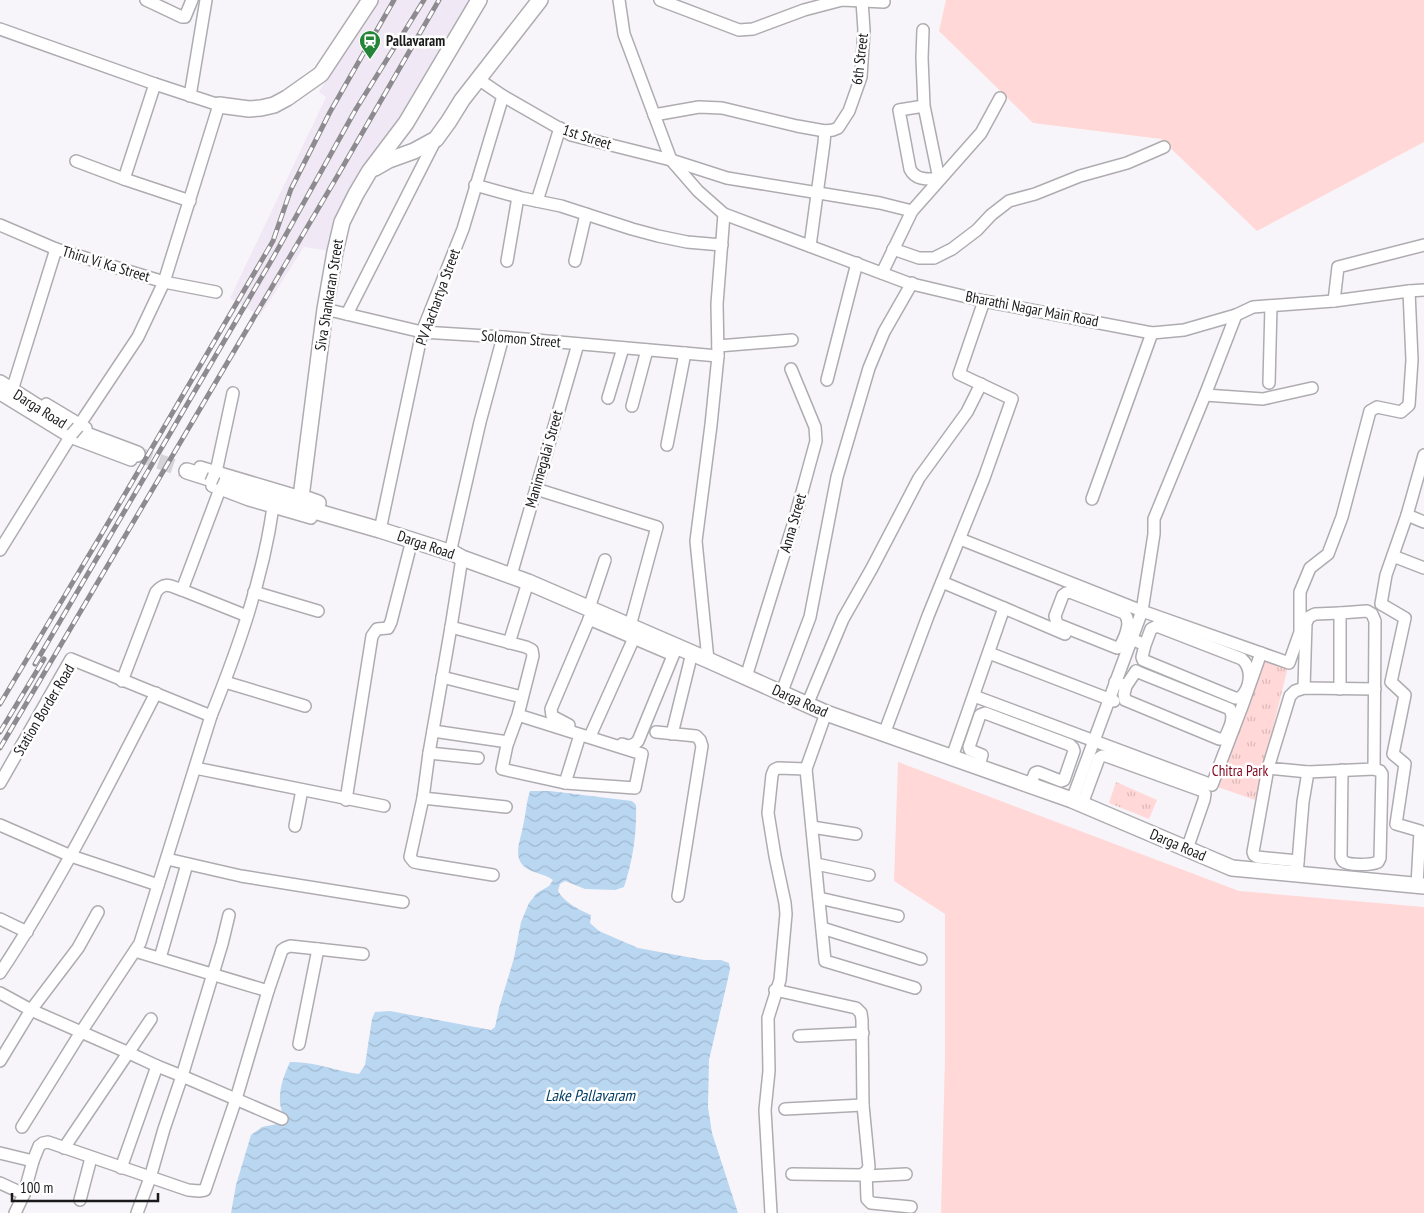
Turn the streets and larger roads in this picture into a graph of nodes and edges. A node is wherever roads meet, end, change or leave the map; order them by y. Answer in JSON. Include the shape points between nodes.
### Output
{"nodes":[{"id":1,"x":146,"y":0,"type":"edge"},
{"id":2,"x":192,"y":0,"type":"edge"},
{"id":3,"x":206,"y":0,"type":"edge"},
{"id":4,"x":370,"y":0,"type":"edge"},
{"id":5,"x":479,"y":0,"type":"edge"},
{"id":6,"x":540,"y":0,"type":"edge"},
{"id":7,"x":549,"y":0,"type":"edge"},
{"id":8,"x":619,"y":0,"type":"edge"},
{"id":9,"x":660,"y":0,"type":"edge"},
{"id":10,"x":842,"y":0,"type":"edge"},
{"id":11,"x":862,"y":1,"type":"junction"},
{"id":12,"x":884,"y":2,"type":"dead end"},
{"id":13,"x":0,"y":29,"type":"edge"},
{"id":14,"x":923,"y":30,"type":"dead end"},
{"id":15,"x":484,"y":83,"type":"junction"},
{"id":16,"x":154,"y":84,"type":"junction"},
{"id":17,"x":469,"y":91,"type":"junction"},
{"id":18,"x":190,"y":96,"type":"junction"},
{"id":19,"x":503,"y":96,"type":"junction"},
{"id":20,"x":1000,"y":98,"type":"dead end"},
{"id":21,"x":219,"y":105,"type":"junction"},
{"id":22,"x":924,"y":106,"type":"junction"},
{"id":23,"x":654,"y":115,"type":"junction"},
{"id":24,"x":560,"y":128,"type":"junction"},
{"id":25,"x":825,"y":131,"type":"junction"},
{"id":26,"x":436,"y":139,"type":"junction"},
{"id":27,"x":1164,"y":147,"type":"dead end"},
{"id":28,"x":671,"y":160,"type":"junction"},
{"id":29,"x":76,"y":161,"type":"dead end"},
{"id":30,"x":369,"y":172,"type":"junction"},
{"id":31,"x":124,"y":179,"type":"junction"},
{"id":32,"x":939,"y":179,"type":"junction"},
{"id":33,"x":475,"y":186,"type":"junction"},
{"id":34,"x":818,"y":194,"type":"junction"},
{"id":35,"x":518,"y":197,"type":"junction"},
{"id":36,"x":190,"y":201,"type":"junction"},
{"id":37,"x":537,"y":201,"type":"junction"},
{"id":38,"x":912,"y":211,"type":"junction"},
{"id":39,"x":586,"y":214,"type":"junction"},
{"id":40,"x":724,"y":214,"type":"junction"},
{"id":41,"x":0,"y":225,"type":"edge"},
{"id":42,"x":722,"y":245,"type":"junction"},
{"id":43,"x":1424,"y":245,"type":"edge"},
{"id":44,"x":810,"y":246,"type":"junction"},
{"id":45,"x":56,"y":249,"type":"junction"},
{"id":46,"x":893,"y":249,"type":"junction"},
{"id":47,"x":507,"y":261,"type":"dead end"},
{"id":48,"x":576,"y":261,"type":"dead end"},
{"id":49,"x":857,"y":263,"type":"junction"},
{"id":50,"x":882,"y":273,"type":"junction"},
{"id":51,"x":164,"y":282,"type":"junction"},
{"id":52,"x":912,"y":283,"type":"junction"},
{"id":53,"x":1424,"y":290,"type":"edge"},
{"id":54,"x":1409,"y":291,"type":"junction"},
{"id":55,"x":216,"y":292,"type":"dead end"},
{"id":56,"x":984,"y":301,"type":"junction"},
{"id":57,"x":1334,"y":301,"type":"junction"},
{"id":58,"x":1270,"y":306,"type":"junction"},
{"id":59,"x":325,"y":309,"type":"junction"},
{"id":60,"x":347,"y":314,"type":"junction"},
{"id":61,"x":1236,"y":315,"type":"junction"},
{"id":62,"x":422,"y":332,"type":"junction"},
{"id":63,"x":1152,"y":333,"type":"junction"},
{"id":64,"x":503,"y":337,"type":"junction"},
{"id":65,"x":792,"y":340,"type":"dead end"},
{"id":66,"x":578,"y":344,"type":"junction"},
{"id":67,"x":623,"y":348,"type":"junction"},
{"id":68,"x":647,"y":350,"type":"junction"},
{"id":69,"x":718,"y":351,"type":"junction"},
{"id":70,"x":685,"y":353,"type":"junction"},
{"id":71,"x":1412,"y":360,"type":"junction"},
{"id":72,"x":1424,"y":362,"type":"edge"},
{"id":73,"x":791,"y":369,"type":"dead end"},
{"id":74,"x":0,"y":376,"type":"edge"},
{"id":75,"x":827,"y":380,"type":"dead end"},
{"id":76,"x":1269,"y":383,"type":"dead end"},
{"id":77,"x":7,"y":384,"type":"edge"},
{"id":78,"x":981,"y":384,"type":"junction"},
{"id":79,"x":1312,"y":388,"type":"dead end"},
{"id":80,"x":233,"y":393,"type":"dead end"},
{"id":81,"x":0,"y":394,"type":"edge"},
{"id":82,"x":1205,"y":395,"type":"junction"},
{"id":83,"x":608,"y":398,"type":"dead end"},
{"id":84,"x":632,"y":406,"type":"dead end"},
{"id":85,"x":75,"y":430,"type":"junction"},
{"id":86,"x":125,"y":444,"type":"dead end"},
{"id":87,"x":667,"y":445,"type":"dead end"},
{"id":88,"x":1424,"y":454,"type":"edge"},
{"id":89,"x":134,"y":457,"type":"joint"},
{"id":90,"x":191,"y":472,"type":"junction"},
{"id":91,"x":1421,"y":477,"type":"edge"},
{"id":92,"x":214,"y":481,"type":"junction"},
{"id":93,"x":536,"y":489,"type":"junction"},
{"id":94,"x":301,"y":498,"type":"junction"},
{"id":95,"x":1092,"y":499,"type":"dead end"},
{"id":96,"x":273,"y":507,"type":"junction"},
{"id":97,"x":1407,"y":515,"type":"junction"},
{"id":98,"x":356,"y":522,"type":"junction"},
{"id":99,"x":1424,"y":522,"type":"edge"},
{"id":100,"x":380,"y":530,"type":"junction"},
{"id":101,"x":960,"y":539,"type":"junction"},
{"id":102,"x":412,"y":540,"type":"junction"},
{"id":103,"x":0,"y":550,"type":"edge"},
{"id":104,"x":456,"y":555,"type":"junction"},
{"id":105,"x":1393,"y":556,"type":"junction"},
{"id":106,"x":605,"y":560,"type":"dead end"},
{"id":107,"x":1424,"y":568,"type":"edge"},
{"id":108,"x":511,"y":575,"type":"junction"},
{"id":109,"x":528,"y":582,"type":"junction"},
{"id":110,"x":942,"y":582,"type":"junction"},
{"id":111,"x":182,"y":590,"type":"junction"},
{"id":112,"x":254,"y":592,"type":"junction"},
{"id":113,"x":1004,"y":608,"type":"junction"},
{"id":114,"x":318,"y":611,"type":"dead end"},
{"id":115,"x":1142,"y":611,"type":"junction"},
{"id":116,"x":590,"y":613,"type":"junction"},
{"id":117,"x":1340,"y":613,"type":"junction"},
{"id":118,"x":247,"y":616,"type":"junction"},
{"id":119,"x":451,"y":627,"type":"junction"},
{"id":120,"x":632,"y":632,"type":"junction"},
{"id":121,"x":1128,"y":638,"type":"junction"},
{"id":122,"x":509,"y":643,"type":"junction"},
{"id":123,"x":1145,"y":645,"type":"junction"},
{"id":124,"x":675,"y":650,"type":"junction"},
{"id":125,"x":1261,"y":652,"type":"junction"},
{"id":126,"x":692,"y":653,"type":"junction"},
{"id":127,"x":989,"y":653,"type":"junction"},
{"id":128,"x":1124,"y":658,"type":"junction"},
{"id":129,"x":708,"y":660,"type":"junction"},
{"id":130,"x":442,"y":677,"type":"junction"},
{"id":131,"x":746,"y":677,"type":"junction"},
{"id":132,"x":122,"y":681,"type":"junction"},
{"id":133,"x":225,"y":682,"type":"junction"},
{"id":134,"x":1121,"y":684,"type":"junction"},
{"id":135,"x":1304,"y":688,"type":"junction"},
{"id":136,"x":1340,"y":689,"type":"junction"},
{"id":137,"x":1375,"y":689,"type":"junction"},
{"id":138,"x":156,"y":694,"type":"junction"},
{"id":139,"x":781,"y":694,"type":"junction"},
{"id":140,"x":974,"y":696,"type":"junction"},
{"id":141,"x":522,"y":697,"type":"junction"},
{"id":142,"x":1109,"y":699,"type":"junction"},
{"id":143,"x":1243,"y":704,"type":"junction"},
{"id":144,"x":808,"y":705,"type":"junction"},
{"id":145,"x":305,"y":706,"type":"dead end"},
{"id":146,"x":826,"y":713,"type":"junction"},
{"id":147,"x":518,"y":715,"type":"junction"},
{"id":148,"x":211,"y":716,"type":"junction"},
{"id":149,"x":432,"y":731,"type":"junction"},
{"id":150,"x":656,"y":732,"type":"dead end"},
{"id":151,"x":586,"y":734,"type":"junction"},
{"id":152,"x":672,"y":734,"type":"junction"},
{"id":153,"x":884,"y":734,"type":"junction"},
{"id":154,"x":1094,"y":741,"type":"junction"},
{"id":155,"x":508,"y":742,"type":"junction"},
{"id":156,"x":1228,"y":744,"type":"junction"},
{"id":157,"x":428,"y":753,"type":"junction"},
{"id":158,"x":952,"y":757,"type":"junction"},
{"id":159,"x":478,"y":758,"type":"dead end"},
{"id":160,"x":979,"y":766,"type":"junction"},
{"id":161,"x":195,"y":768,"type":"junction"},
{"id":162,"x":1268,"y":768,"type":"junction"},
{"id":163,"x":806,"y":769,"type":"junction"},
{"id":164,"x":1374,"y":769,"type":"junction"},
{"id":165,"x":1342,"y":770,"type":"junction"},
{"id":166,"x":1308,"y":772,"type":"junction"},
{"id":167,"x":0,"y":783,"type":"edge"},
{"id":168,"x":564,"y":783,"type":"junction"},
{"id":169,"x":1030,"y":785,"type":"junction"},
{"id":170,"x":302,"y":790,"type":"junction"},
{"id":171,"x":423,"y":798,"type":"junction"},
{"id":172,"x":346,"y":800,"type":"junction"},
{"id":173,"x":1077,"y":802,"type":"junction"},
{"id":174,"x":384,"y":806,"type":"dead end"},
{"id":175,"x":506,"y":807,"type":"dead end"},
{"id":176,"x":0,"y":825,"type":"edge"},
{"id":177,"x":295,"y":826,"type":"dead end"},
{"id":178,"x":812,"y":827,"type":"junction"},
{"id":179,"x":856,"y":834,"type":"dead end"},
{"id":180,"x":1187,"y":849,"type":"junction"},
{"id":181,"x":71,"y":856,"type":"junction"},
{"id":182,"x":166,"y":859,"type":"junction"},
{"id":183,"x":187,"y":864,"type":"junction"},
{"id":184,"x":816,"y":864,"type":"junction"},
{"id":185,"x":1297,"y":867,"type":"junction"},
{"id":186,"x":493,"y":875,"type":"dead end"},
{"id":187,"x":869,"y":875,"type":"dead end"},
{"id":188,"x":158,"y":885,"type":"junction"},
{"id":189,"x":1421,"y":885,"type":"edge"},
{"id":190,"x":678,"y":896,"type":"dead end"},
{"id":191,"x":819,"y":898,"type":"junction"},
{"id":192,"x":403,"y":902,"type":"dead end"},
{"id":193,"x":98,"y":912,"type":"dead end"},
{"id":194,"x":229,"y":915,"type":"dead end"},
{"id":195,"x":898,"y":916,"type":"dead end"},
{"id":196,"x":0,"y":920,"type":"edge"},
{"id":197,"x":822,"y":928,"type":"junction"},
{"id":198,"x":27,"y":932,"type":"junction"},
{"id":199,"x":318,"y":949,"type":"junction"},
{"id":200,"x":135,"y":951,"type":"junction"},
{"id":201,"x":363,"y":954,"type":"dead end"},
{"id":202,"x":160,"y":958,"type":"junction"},
{"id":203,"x":920,"y":959,"type":"dead end"},
{"id":204,"x":0,"y":973,"type":"edge"},
{"id":205,"x":213,"y":974,"type":"junction"},
{"id":206,"x":915,"y":988,"type":"dead end"},
{"id":207,"x":776,"y":990,"type":"junction"},
{"id":208,"x":268,"y":991,"type":"junction"},
{"id":209,"x":0,"y":992,"type":"edge"},
{"id":210,"x":31,"y":1010,"type":"junction"},
{"id":211,"x":151,"y":1019,"type":"dead end"},
{"id":212,"x":81,"y":1032,"type":"junction"},
{"id":213,"x":863,"y":1033,"type":"junction"},
{"id":214,"x":800,"y":1036,"type":"dead end"},
{"id":215,"x":299,"y":1044,"type":"dead end"},
{"id":216,"x":129,"y":1053,"type":"junction"},
{"id":217,"x":0,"y":1061,"type":"edge"},
{"id":218,"x":157,"y":1066,"type":"junction"},
{"id":219,"x":182,"y":1076,"type":"junction"},
{"id":220,"x":236,"y":1099,"type":"junction"},
{"id":221,"x":863,"y":1105,"type":"junction"},
{"id":222,"x":785,"y":1109,"type":"dead end"},
{"id":223,"x":282,"y":1119,"type":"dead end"},
{"id":224,"x":22,"y":1127,"type":"dead end"},
{"id":225,"x":64,"y":1148,"type":"junction"},
{"id":226,"x":0,"y":1153,"type":"edge"},
{"id":227,"x":92,"y":1158,"type":"junction"},
{"id":228,"x":33,"y":1161,"type":"junction"},
{"id":229,"x":121,"y":1168,"type":"junction"},
{"id":230,"x":792,"y":1174,"type":"dead end"},
{"id":231,"x":866,"y":1174,"type":"junction"},
{"id":232,"x":906,"y":1174,"type":"dead end"},
{"id":233,"x":150,"y":1178,"type":"junction"},
{"id":234,"x":0,"y":1183,"type":"edge"},
{"id":235,"x":24,"y":1194,"type":"junction"},
{"id":236,"x":80,"y":1200,"type":"dead end"},
{"id":237,"x":911,"y":1207,"type":"dead end"},
{"id":238,"x":16,"y":1213,"type":"edge"},
{"id":239,"x":137,"y":1213,"type":"edge"},
{"id":240,"x":771,"y":1213,"type":"edge"}],
"edges":[{"from":1,"to":2,"type":"street","via":[[182,17],[185,17]]},
{"from":3,"to":18,"type":"street"},
{"from":4,"to":21,"type":"street","via":[[321,74],[287,98],[261,108]]},
{"from":5,"to":30,"type":"street","via":[[406,123]]},
{"from":6,"to":17,"type":"street","name":"Siva Shankaran Street"},
{"from":7,"to":15,"type":"street"},
{"from":8,"to":23,"type":"street","via":[[624,34]]},
{"from":9,"to":10,"type":"street","via":[[739,30],[753,29]]},
{"from":10,"to":11,"type":"street"},
{"from":11,"to":12,"type":"street"},
{"from":11,"to":25,"type":"street","name":"6th Street","via":[[861,77],[845,120],[838,128]]},
{"from":13,"to":16,"type":"street"},
{"from":14,"to":22,"type":"street"},
{"from":15,"to":17,"type":"street"},
{"from":15,"to":19,"type":"street","name":"1st Street"},
{"from":16,"to":18,"type":"street"},
{"from":16,"to":31,"type":"street"},
{"from":17,"to":26,"type":"street","name":"Siva Shankaran Street"},
{"from":18,"to":21,"type":"street"},
{"from":19,"to":24,"type":"street","name":"1st Street"},
{"from":19,"to":33,"type":"street","name":"PV Aachartya Street"},
{"from":20,"to":32,"type":"street","via":[[981,133]]},
{"from":21,"to":36,"type":"street"},
{"from":22,"to":32,"type":"street"},
{"from":22,"to":32,"type":"street","via":[[900,110],[910,169],[921,179]]},
{"from":23,"to":25,"type":"street","via":[[699,107],[722,108]]},
{"from":23,"to":28,"type":"street"},
{"from":24,"to":28,"type":"street","name":"1st Street","via":[[571,134]]},
{"from":24,"to":37,"type":"street"},
{"from":25,"to":34,"type":"street"},
{"from":26,"to":30,"type":"street","name":"Siva Shankaran Street"},
{"from":26,"to":60,"type":"street"},
{"from":27,"to":46,"type":"street","via":[[1009,201],[971,235],[934,258],[919,258]]},
{"from":28,"to":34,"type":"street","name":"1st Street","via":[[727,178]]},
{"from":28,"to":40,"type":"street","name":"Bharathi Nagar Main Road"},
{"from":29,"to":31,"type":"street"},
{"from":30,"to":59,"type":"street","name":"Siva Shankaran Street","via":[[342,222]]},
{"from":31,"to":36,"type":"street"},
{"from":32,"to":38,"type":"street"},
{"from":33,"to":35,"type":"street"},
{"from":33,"to":62,"type":"street","name":"PV Aachartya Street","via":[[463,229]]},
{"from":34,"to":38,"type":"street","name":"1st Street"},
{"from":34,"to":44,"type":"street"},
{"from":35,"to":37,"type":"street"},
{"from":35,"to":47,"type":"street"},
{"from":36,"to":51,"type":"street"},
{"from":37,"to":39,"type":"street"},
{"from":38,"to":46,"type":"street"},
{"from":39,"to":42,"type":"street","via":[[658,236]]},
{"from":39,"to":48,"type":"street"},
{"from":40,"to":42,"type":"street"},
{"from":40,"to":44,"type":"street","name":"Bharathi Nagar Main Road"},
{"from":41,"to":45,"type":"street","name":"Thiru Vi Ka Street"},
{"from":42,"to":69,"type":"street"},
{"from":43,"to":57,"type":"street","via":[[1338,267]]},
{"from":44,"to":49,"type":"street","name":"Bharathi Nagar Main Road"},
{"from":45,"to":51,"type":"street","name":"Thiru Vi Ka Street"},
{"from":45,"to":77,"type":"street"},
{"from":46,"to":50,"type":"street"},
{"from":49,"to":50,"type":"street","name":"Bharathi Nagar Main Road"},
{"from":49,"to":75,"type":"street"},
{"from":50,"to":52,"type":"street","name":"Bharathi Nagar Main Road"},
{"from":51,"to":55,"type":"street","name":"Thiru Vi Ka Street"},
{"from":51,"to":85,"type":"street","via":[[138,337]]},
{"from":52,"to":56,"type":"street","name":"Bharathi Nagar Main Road"},
{"from":52,"to":139,"type":"street","via":[[884,332],[870,368],[836,477],[810,617]]},
{"from":53,"to":54,"type":"street","name":"Bharathi Nagar Main Road"},
{"from":54,"to":57,"type":"street","name":"Bharathi Nagar Main Road"},
{"from":54,"to":71,"type":"street"},
{"from":56,"to":63,"type":"street","name":"Bharathi Nagar Main Road"},
{"from":56,"to":78,"type":"street","via":[[959,374]]},
{"from":57,"to":58,"type":"street","name":"Bharathi Nagar Main Road"},
{"from":58,"to":61,"type":"street","name":"Bharathi Nagar Main Road","via":[[1253,307]]},
{"from":58,"to":76,"type":"street"},
{"from":59,"to":60,"type":"street","name":"Solomon Street"},
{"from":59,"to":94,"type":"street","name":"Siva Shankaran Street"},
{"from":60,"to":62,"type":"street","name":"Solomon Street"},
{"from":61,"to":63,"type":"street","name":"Bharathi Nagar Main Road","via":[[1184,330]]},
{"from":61,"to":82,"type":"street"},
{"from":62,"to":64,"type":"street","name":"Solomon Street"},
{"from":62,"to":100,"type":"street","name":"PV Aachartya Street"},
{"from":63,"to":95,"type":"street"},
{"from":64,"to":66,"type":"street","name":"Solomon Street"},
{"from":64,"to":104,"type":"street","via":[[480,422]]},
{"from":65,"to":69,"type":"street","name":"Solomon Street"},
{"from":66,"to":67,"type":"street","name":"Solomon Street"},
{"from":66,"to":93,"type":"street","name":"Manimegalai Street"},
{"from":67,"to":68,"type":"street","name":"Solomon Street"},
{"from":67,"to":83,"type":"street"},
{"from":68,"to":70,"type":"street","name":"Solomon Street"},
{"from":68,"to":84,"type":"street"},
{"from":69,"to":70,"type":"street","name":"Solomon Street"},
{"from":69,"to":129,"type":"street","via":[[696,541]]},
{"from":70,"to":87,"type":"street"},
{"from":71,"to":72,"type":"street"},
{"from":71,"to":125,"type":"street","via":[[1409,406],[1401,412],[1377,407],[1370,411],[1342,517],[1328,554],[1310,568],[1300,592],[1300,632],[1289,663]]},
{"from":73,"to":131,"type":"street","name":"Anna Street","via":[[815,427],[816,441]]},
{"from":74,"to":77,"type":"street"},
{"from":77,"to":85,"type":"street"},
{"from":77,"to":89,"type":"street","name":"Darga Road","via":[[69,427]]},
{"from":78,"to":101,"type":"street","via":[[1012,399]]},
{"from":78,"to":144,"type":"street","via":[[967,412],[919,478],[843,619]]},
{"from":79,"to":82,"type":"street","via":[[1263,399]]},
{"from":80,"to":92,"type":"street"},
{"from":81,"to":85,"type":"street"},
{"from":82,"to":115,"type":"street","via":[[1154,519]]},
{"from":85,"to":86,"type":"street","via":[[90,430]]},
{"from":85,"to":89,"type":"street"},
{"from":85,"to":103,"type":"street"},
{"from":88,"to":91,"type":"street"},
{"from":90,"to":92,"type":"street"},
{"from":90,"to":92,"type":"street"},
{"from":90,"to":98,"type":"street","name":"Darga Road"},
{"from":91,"to":97,"type":"street"},
{"from":92,"to":94,"type":"street"},
{"from":92,"to":96,"type":"street","via":[[249,500]]},
{"from":92,"to":111,"type":"street"},
{"from":93,"to":108,"type":"street","name":"Manimegalai Street"},
{"from":93,"to":120,"type":"street","via":[[657,527]]},
{"from":94,"to":98,"type":"street","via":[[345,511]]},
{"from":96,"to":98,"type":"street","via":[[332,524],[344,526]]},
{"from":96,"to":112,"type":"street"},
{"from":97,"to":99,"type":"street"},
{"from":97,"to":105,"type":"street"},
{"from":98,"to":100,"type":"street","name":"Darga Road"},
{"from":100,"to":102,"type":"street","name":"Darga Road"},
{"from":101,"to":110,"type":"street"},
{"from":101,"to":115,"type":"street"},
{"from":102,"to":104,"type":"street","name":"Darga Road"},
{"from":102,"to":172,"type":"street","via":[[391,622],[388,628],[377,629],[372,636]]},
{"from":104,"to":108,"type":"street","name":"Darga Road"},
{"from":104,"to":119,"type":"street"},
{"from":105,"to":107,"type":"street"},
{"from":105,"to":189,"type":"street","via":[[1381,604],[1405,618],[1391,682],[1405,695],[1393,754],[1405,764],[1396,824],[1420,831]]},
{"from":106,"to":116,"type":"street"},
{"from":108,"to":109,"type":"street","name":"Darga Road"},
{"from":109,"to":116,"type":"street","name":"Darga Road"},
{"from":109,"to":122,"type":"street"},
{"from":110,"to":113,"type":"street"},
{"from":110,"to":153,"type":"street"},
{"from":111,"to":118,"type":"street"},
{"from":111,"to":132,"type":"street","via":[[167,585],[156,592]]},
{"from":112,"to":114,"type":"street"},
{"from":112,"to":118,"type":"street"},
{"from":113,"to":127,"type":"street"},
{"from":113,"to":128,"type":"street"},
{"from":115,"to":121,"type":"street"},
{"from":115,"to":125,"type":"street"},
{"from":116,"to":120,"type":"street","name":"Darga Road"},
{"from":116,"to":151,"type":"street","via":[[552,710],[552,716]]},
{"from":117,"to":135,"type":"street","via":[[1315,614],[1306,623]]},
{"from":117,"to":136,"type":"street"},
{"from":117,"to":137,"type":"street","via":[[1367,611],[1372,614],[1375,622]]},
{"from":118,"to":133,"type":"street"},
{"from":119,"to":122,"type":"street"},
{"from":119,"to":130,"type":"street"},
{"from":120,"to":124,"type":"street","name":"Darga Road"},
{"from":120,"to":151,"type":"street"},
{"from":121,"to":121,"type":"street","via":[[1124,613],[1070,592],[1063,595],[1055,616],[1057,624],[1116,648]]},
{"from":121,"to":123,"type":"street"},
{"from":121,"to":128,"type":"street"},
{"from":122,"to":141,"type":"street","via":[[532,650]]},
{"from":123,"to":123,"type":"street","via":[[1151,629],[1157,626],[1242,659],[1250,676],[1243,695],[1235,698],[1143,660]]},
{"from":124,"to":126,"type":"street","name":"Darga Road"},
{"from":124,"to":151,"type":"street","via":[[634,745],[627,746]]},
{"from":125,"to":143,"type":"street"},
{"from":126,"to":129,"type":"street","name":"Darga Road"},
{"from":126,"to":152,"type":"street"},
{"from":127,"to":140,"type":"street"},
{"from":127,"to":142,"type":"street"},
{"from":128,"to":134,"type":"street"},
{"from":128,"to":143,"type":"street"},
{"from":129,"to":131,"type":"street","name":"Darga Road"},
{"from":130,"to":141,"type":"street"},
{"from":130,"to":149,"type":"street"},
{"from":131,"to":139,"type":"street","name":"Darga Road"},
{"from":132,"to":138,"type":"street","name":"Station Border Road"},
{"from":132,"to":167,"type":"street","name":"Station Border Road","via":[[71,659]]},
{"from":133,"to":145,"type":"street"},
{"from":133,"to":148,"type":"street"},
{"from":134,"to":134,"type":"street","via":[[1136,671],[1230,709],[1232,719],[1225,738],[1218,739],[1125,700]]},
{"from":134,"to":142,"type":"street"},
{"from":135,"to":136,"type":"street"},
{"from":135,"to":162,"type":"street","via":[[1295,690],[1290,696]]},
{"from":136,"to":137,"type":"street"},
{"from":137,"to":164,"type":"street"},
{"from":138,"to":148,"type":"street","name":"Station Border Road"},
{"from":138,"to":181,"type":"street"},
{"from":139,"to":144,"type":"street","name":"Darga Road"},
{"from":140,"to":154,"type":"street"},
{"from":140,"to":158,"type":"street"},
{"from":141,"to":147,"type":"street"},
{"from":142,"to":154,"type":"street"},
{"from":142,"to":156,"type":"street"},
{"from":143,"to":156,"type":"street"},
{"from":144,"to":146,"type":"street","name":"Darga Road"},
{"from":146,"to":153,"type":"street","name":"Darga Road"},
{"from":146,"to":163,"type":"street"},
{"from":147,"to":151,"type":"street"},
{"from":147,"to":155,"type":"street"},
{"from":148,"to":161,"type":"street"},
{"from":149,"to":155,"type":"street"},
{"from":149,"to":157,"type":"street"},
{"from":150,"to":152,"type":"street"},
{"from":151,"to":168,"type":"street"},
{"from":151,"to":168,"type":"street","via":[[642,754],[634,788]]},
{"from":152,"to":190,"type":"street","via":[[696,736],[702,746]]},
{"from":153,"to":158,"type":"street","name":"Darga Road"},
{"from":154,"to":156,"type":"street","via":[[1212,785]]},
{"from":154,"to":173,"type":"street"},
{"from":155,"to":168,"type":"street","via":[[502,769]]},
{"from":157,"to":159,"type":"street"},
{"from":157,"to":171,"type":"street"},
{"from":158,"to":160,"type":"street","name":"Darga Road"},
{"from":160,"to":169,"type":"street","name":"Darga Road"},
{"from":160,"to":169,"type":"street","via":[[982,755],[969,747],[980,715],[985,713],[1073,748],[1064,780],[1038,772]]},
{"from":161,"to":170,"type":"street"},
{"from":161,"to":182,"type":"street"},
{"from":162,"to":166,"type":"street"},
{"from":162,"to":185,"type":"street","via":[[1253,852],[1257,857]]},
{"from":163,"to":178,"type":"street"},
{"from":163,"to":207,"type":"street","via":[[778,768],[772,775],[768,813],[786,914],[780,980]]},
{"from":164,"to":165,"type":"street"},
{"from":164,"to":165,"type":"street","via":[[1382,774],[1380,858],[1374,864],[1348,864],[1341,857]]},
{"from":165,"to":166,"type":"street"},
{"from":166,"to":185,"type":"street"},
{"from":169,"to":173,"type":"street","name":"Darga Road"},
{"from":170,"to":172,"type":"street"},
{"from":170,"to":177,"type":"street"},
{"from":171,"to":175,"type":"street"},
{"from":171,"to":186,"type":"street","via":[[410,857],[414,862]]},
{"from":172,"to":174,"type":"street"},
{"from":173,"to":180,"type":"street","name":"Darga Road"},
{"from":173,"to":180,"type":"street","via":[[1102,756],[1203,791],[1204,800]]},
{"from":176,"to":181,"type":"street"},
{"from":178,"to":179,"type":"street"},
{"from":178,"to":184,"type":"street"},
{"from":180,"to":185,"type":"street","name":"Darga Road","via":[[1232,868]]},
{"from":181,"to":188,"type":"street"},
{"from":181,"to":198,"type":"street"},
{"from":182,"to":183,"type":"street"},
{"from":182,"to":188,"type":"street"},
{"from":183,"to":192,"type":"street"},
{"from":183,"to":202,"type":"street"},
{"from":184,"to":187,"type":"street"},
{"from":184,"to":191,"type":"street"},
{"from":185,"to":189,"type":"street","name":"Darga Road"},
{"from":188,"to":200,"type":"street"},
{"from":191,"to":195,"type":"street"},
{"from":191,"to":197,"type":"street"},
{"from":193,"to":210,"type":"street","via":[[78,948]]},
{"from":194,"to":205,"type":"street"},
{"from":196,"to":198,"type":"street"},
{"from":197,"to":203,"type":"street"},
{"from":197,"to":206,"type":"street","via":[[825,961]]},
{"from":198,"to":204,"type":"street"},
{"from":199,"to":201,"type":"street"},
{"from":199,"to":208,"type":"street","via":[[290,946],[282,950]]},
{"from":199,"to":215,"type":"street"},
{"from":200,"to":202,"type":"street"},
{"from":200,"to":212,"type":"street"},
{"from":202,"to":205,"type":"street"},
{"from":205,"to":208,"type":"street"},
{"from":205,"to":219,"type":"street"},
{"from":207,"to":213,"type":"street","via":[[856,1008],[861,1013]]},
{"from":207,"to":240,"type":"street","via":[[768,1018],[766,1110]]},
{"from":208,"to":220,"type":"street"},
{"from":209,"to":210,"type":"street"},
{"from":210,"to":212,"type":"street"},
{"from":210,"to":217,"type":"street"},
{"from":211,"to":216,"type":"street"},
{"from":212,"to":216,"type":"street"},
{"from":212,"to":224,"type":"street"},
{"from":213,"to":214,"type":"street"},
{"from":213,"to":221,"type":"street"},
{"from":216,"to":218,"type":"street"},
{"from":216,"to":225,"type":"street"},
{"from":218,"to":219,"type":"street"},
{"from":218,"to":229,"type":"street"},
{"from":219,"to":220,"type":"street"},
{"from":219,"to":233,"type":"street"},
{"from":220,"to":223,"type":"street"},
{"from":220,"to":233,"type":"street","via":[[205,1190],[188,1190]]},
{"from":221,"to":222,"type":"street"},
{"from":221,"to":231,"type":"street","via":[[869,1167]]},
{"from":225,"to":227,"type":"street"},
{"from":225,"to":228,"type":"street","via":[[43,1143]]},
{"from":226,"to":228,"type":"street"},
{"from":227,"to":229,"type":"street"},
{"from":227,"to":236,"type":"street"},
{"from":228,"to":235,"type":"street"},
{"from":229,"to":233,"type":"street"},
{"from":230,"to":231,"type":"street"},
{"from":231,"to":232,"type":"street"},
{"from":231,"to":237,"type":"street","via":[[867,1199],[871,1203]]},
{"from":233,"to":239,"type":"street"},
{"from":234,"to":235,"type":"street"},
{"from":235,"to":238,"type":"street"}]}
